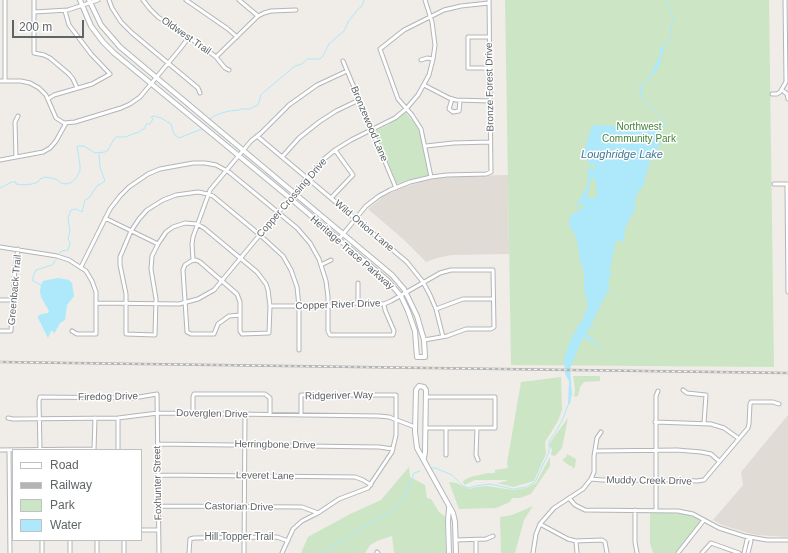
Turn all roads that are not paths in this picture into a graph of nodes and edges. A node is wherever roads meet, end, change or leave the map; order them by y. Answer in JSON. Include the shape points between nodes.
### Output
{"nodes":[{"id":1,"x":5,"y":0,"type":"edge"},
{"id":2,"x":34,"y":0,"type":"edge"},
{"id":3,"x":80,"y":0,"type":"edge"},
{"id":4,"x":98,"y":0,"type":"edge"},
{"id":5,"x":109,"y":0,"type":"edge"},
{"id":6,"x":144,"y":0,"type":"edge"},
{"id":7,"x":186,"y":0,"type":"edge"},
{"id":8,"x":239,"y":0,"type":"edge"},
{"id":9,"x":424,"y":0,"type":"edge"},
{"id":10,"x":785,"y":0,"type":"edge"},
{"id":11,"x":90,"y":1,"type":"edge"},
{"id":12,"x":489,"y":2,"type":"edge"},
{"id":13,"x":82,"y":6,"type":"junction"},
{"id":14,"x":296,"y":10,"type":"dead end"},
{"id":15,"x":65,"y":11,"type":"junction"},
{"id":16,"x":34,"y":12,"type":"junction"},
{"id":17,"x":258,"y":16,"type":"junction"},
{"id":18,"x":431,"y":16,"type":"junction"},
{"id":19,"x":189,"y":37,"type":"junction"},
{"id":20,"x":237,"y":37,"type":"junction"},
{"id":21,"x":489,"y":37,"type":"junction"},
{"id":22,"x":216,"y":58,"type":"junction"},
{"id":23,"x":433,"y":59,"type":"junction"},
{"id":24,"x":421,"y":60,"type":"dead end"},
{"id":25,"x":343,"y":61,"type":"dead end"},
{"id":26,"x":168,"y":63,"type":"junction"},
{"id":27,"x":489,"y":68,"type":"junction"},
{"id":28,"x":229,"y":70,"type":"dead end"},
{"id":29,"x":347,"y":71,"type":"junction"},
{"id":30,"x":157,"y":77,"type":"junction"},
{"id":31,"x":0,"y":81,"type":"edge"},
{"id":32,"x":5,"y":81,"type":"junction"},
{"id":33,"x":151,"y":84,"type":"junction"},
{"id":34,"x":424,"y":85,"type":"junction"},
{"id":35,"x":77,"y":88,"type":"junction"},
{"id":36,"x":782,"y":90,"type":"junction"},
{"id":37,"x":200,"y":93,"type":"dead end"},
{"id":38,"x":772,"y":94,"type":"dead end"},
{"id":39,"x":48,"y":99,"type":"junction"},
{"id":40,"x":452,"y":99,"type":"junction"},
{"id":41,"x":788,"y":99,"type":"edge"},
{"id":42,"x":359,"y":100,"type":"junction"},
{"id":43,"x":460,"y":101,"type":"junction"},
{"id":44,"x":490,"y":101,"type":"junction"},
{"id":45,"x":406,"y":109,"type":"junction"},
{"id":46,"x":18,"y":116,"type":"dead end"},
{"id":47,"x":66,"y":123,"type":"junction"},
{"id":48,"x":372,"y":130,"type":"junction"},
{"id":49,"x":257,"y":136,"type":"junction"},
{"id":50,"x":490,"y":142,"type":"junction"},
{"id":51,"x":426,"y":146,"type":"junction"},
{"id":52,"x":244,"y":150,"type":"junction"},
{"id":53,"x":335,"y":150,"type":"junction"},
{"id":54,"x":239,"y":156,"type":"junction"},
{"id":55,"x":16,"y":157,"type":"junction"},
{"id":56,"x":282,"y":157,"type":"junction"},
{"id":57,"x":0,"y":160,"type":"edge"},
{"id":58,"x":226,"y":170,"type":"junction"},
{"id":59,"x":431,"y":177,"type":"junction"},
{"id":60,"x":307,"y":178,"type":"junction"},
{"id":61,"x":774,"y":184,"type":"dead end"},
{"id":62,"x":787,"y":184,"type":"edge"},
{"id":63,"x":396,"y":188,"type":"junction"},
{"id":64,"x":294,"y":193,"type":"junction"},
{"id":65,"x":208,"y":194,"type":"junction"},
{"id":66,"x":290,"y":198,"type":"junction"},
{"id":67,"x":331,"y":198,"type":"junction"},
{"id":68,"x":279,"y":212,"type":"junction"},
{"id":69,"x":788,"y":215,"type":"edge"},
{"id":70,"x":105,"y":218,"type":"junction"},
{"id":71,"x":356,"y":218,"type":"junction"},
{"id":72,"x":197,"y":224,"type":"junction"},
{"id":73,"x":132,"y":231,"type":"junction"},
{"id":74,"x":343,"y":233,"type":"junction"},
{"id":75,"x":260,"y":235,"type":"junction"},
{"id":76,"x":339,"y":239,"type":"junction"},
{"id":77,"x":158,"y":244,"type":"junction"},
{"id":78,"x":788,"y":245,"type":"edge"},
{"id":79,"x":0,"y":247,"type":"edge"},
{"id":80,"x":18,"y":249,"type":"junction"},
{"id":81,"x":241,"y":258,"type":"junction"},
{"id":82,"x":788,"y":259,"type":"edge"},
{"id":83,"x":193,"y":260,"type":"junction"},
{"id":84,"x":331,"y":260,"type":"dead end"},
{"id":85,"x":321,"y":265,"type":"junction"},
{"id":86,"x":81,"y":267,"type":"junction"},
{"id":87,"x":788,"y":275,"type":"edge"},
{"id":88,"x":222,"y":281,"type":"junction"},
{"id":89,"x":423,"y":282,"type":"junction"},
{"id":90,"x":358,"y":283,"type":"dead end"},
{"id":91,"x":788,"y":292,"type":"edge"},
{"id":92,"x":406,"y":293,"type":"junction"},
{"id":93,"x":401,"y":296,"type":"junction"},
{"id":94,"x":493,"y":299,"type":"junction"},
{"id":95,"x":0,"y":300,"type":"edge"},
{"id":96,"x":13,"y":300,"type":"junction"},
{"id":97,"x":96,"y":303,"type":"junction"},
{"id":98,"x":126,"y":303,"type":"junction"},
{"id":99,"x":185,"y":303,"type":"junction"},
{"id":100,"x":358,"y":303,"type":"junction"},
{"id":101,"x":156,"y":304,"type":"junction"},
{"id":102,"x":384,"y":304,"type":"junction"},
{"id":103,"x":270,"y":306,"type":"junction"},
{"id":104,"x":299,"y":306,"type":"junction"},
{"id":105,"x":328,"y":306,"type":"junction"},
{"id":106,"x":436,"y":309,"type":"junction"},
{"id":107,"x":240,"y":315,"type":"junction"},
{"id":108,"x":0,"y":331,"type":"edge"},
{"id":109,"x":72,"y":331,"type":"dead end"},
{"id":110,"x":443,"y":337,"type":"junction"},
{"id":111,"x":424,"y":340,"type":"junction"},
{"id":112,"x":299,"y":350,"type":"dead end"},
{"id":113,"x":683,"y":390,"type":"dead end"},
{"id":114,"x":658,"y":391,"type":"dead end"},
{"id":115,"x":426,"y":397,"type":"junction"},
{"id":116,"x":779,"y":404,"type":"dead end"},
{"id":117,"x":158,"y":413,"type":"junction"},
{"id":118,"x":193,"y":414,"type":"junction"},
{"id":119,"x":246,"y":414,"type":"junction"},
{"id":120,"x":270,"y":414,"type":"junction"},
{"id":121,"x":300,"y":415,"type":"junction"},
{"id":122,"x":8,"y":418,"type":"dead end"},
{"id":123,"x":39,"y":418,"type":"junction"},
{"id":124,"x":95,"y":418,"type":"junction"},
{"id":125,"x":118,"y":418,"type":"junction"},
{"id":126,"x":396,"y":420,"type":"junction"},
{"id":127,"x":656,"y":422,"type":"junction"},
{"id":128,"x":704,"y":423,"type":"junction"},
{"id":129,"x":415,"y":427,"type":"junction"},
{"id":130,"x":426,"y":428,"type":"junction"},
{"id":131,"x":446,"y":428,"type":"junction"},
{"id":132,"x":477,"y":428,"type":"junction"},
{"id":133,"x":601,"y":432,"type":"dead end"},
{"id":134,"x":738,"y":438,"type":"junction"},
{"id":135,"x":158,"y":444,"type":"junction"},
{"id":136,"x":246,"y":445,"type":"junction"},
{"id":137,"x":40,"y":449,"type":"edge"},
{"id":138,"x":94,"y":449,"type":"edge"},
{"id":139,"x":118,"y":449,"type":"edge"},
{"id":140,"x":393,"y":449,"type":"junction"},
{"id":141,"x":0,"y":450,"type":"edge"},
{"id":142,"x":9,"y":450,"type":"joint"},
{"id":143,"x":656,"y":450,"type":"junction"},
{"id":144,"x":595,"y":451,"type":"junction"},
{"id":145,"x":446,"y":455,"type":"dead end"},
{"id":146,"x":424,"y":458,"type":"junction"},
{"id":147,"x":478,"y":460,"type":"dead end"},
{"id":148,"x":719,"y":461,"type":"junction"},
{"id":149,"x":158,"y":474,"type":"junction"},
{"id":150,"x":245,"y":476,"type":"junction"},
{"id":151,"x":591,"y":479,"type":"junction"},
{"id":152,"x":655,"y":480,"type":"junction"},
{"id":153,"x":370,"y":485,"type":"junction"},
{"id":154,"x":569,"y":498,"type":"junction"},
{"id":155,"x":158,"y":506,"type":"junction"},
{"id":156,"x":245,"y":507,"type":"junction"},
{"id":157,"x":450,"y":507,"type":"junction"},
{"id":158,"x":635,"y":510,"type":"junction"},
{"id":159,"x":656,"y":510,"type":"junction"},
{"id":160,"x":11,"y":511,"type":"edge"},
{"id":161,"x":318,"y":513,"type":"junction"},
{"id":162,"x":704,"y":520,"type":"junction"},
{"id":163,"x":540,"y":524,"type":"junction"},
{"id":164,"x":142,"y":530,"type":"edge"},
{"id":165,"x":158,"y":530,"type":"junction"},
{"id":166,"x":493,"y":536,"type":"dead end"},
{"id":167,"x":244,"y":537,"type":"junction"},
{"id":168,"x":750,"y":537,"type":"junction"},
{"id":169,"x":456,"y":540,"type":"junction"},
{"id":170,"x":476,"y":540,"type":"junction"},
{"id":171,"x":788,"y":540,"type":"edge"},
{"id":172,"x":42,"y":541,"type":"edge"},
{"id":173,"x":70,"y":541,"type":"edge"},
{"id":174,"x":97,"y":541,"type":"edge"},
{"id":175,"x":124,"y":541,"type":"edge"},
{"id":176,"x":288,"y":541,"type":"junction"},
{"id":177,"x":576,"y":541,"type":"junction"},
{"id":178,"x":10,"y":553,"type":"edge"},
{"id":179,"x":42,"y":553,"type":"edge"},
{"id":180,"x":70,"y":553,"type":"edge"},
{"id":181,"x":97,"y":553,"type":"edge"},
{"id":182,"x":124,"y":553,"type":"edge"},
{"id":183,"x":159,"y":553,"type":"edge"},
{"id":184,"x":190,"y":553,"type":"edge"},
{"id":185,"x":244,"y":553,"type":"edge"},
{"id":186,"x":282,"y":553,"type":"edge"},
{"id":187,"x":449,"y":553,"type":"edge"},
{"id":188,"x":456,"y":553,"type":"edge"},
{"id":189,"x":476,"y":553,"type":"edge"},
{"id":190,"x":533,"y":553,"type":"edge"},
{"id":191,"x":576,"y":553,"type":"edge"},
{"id":192,"x":607,"y":553,"type":"edge"},
{"id":193,"x":637,"y":553,"type":"edge"},
{"id":194,"x":678,"y":553,"type":"edge"},
{"id":195,"x":702,"y":553,"type":"edge"},
{"id":196,"x":739,"y":553,"type":"edge"},
{"id":197,"x":744,"y":553,"type":"edge"},
{"id":198,"x":748,"y":553,"type":"edge"}],
"edges":[{"from":1,"to":32,"type":"street"},
{"from":2,"to":16,"type":"street"},
{"from":3,"to":13,"type":"street","name":"Heritage Trace Parkway"},
{"from":4,"to":11,"type":"street"},
{"from":5,"to":26,"type":"street","via":[[121,22]]},
{"from":6,"to":19,"type":"street","name":"Oldwest Trail","via":[[158,17]]},
{"from":7,"to":20,"type":"street"},
{"from":8,"to":17,"type":"street"},
{"from":9,"to":18,"type":"street","name":"Copper Crossing Drive"},
{"from":10,"to":36,"type":"street","via":[[786,82]]},
{"from":11,"to":13,"type":"street"},
{"from":11,"to":30,"type":"street","name":"Heritage Trace Parkway","via":[[101,25],[110,37]]},
{"from":12,"to":18,"type":"street","via":[[455,7]]},
{"from":12,"to":21,"type":"street","name":"Bronze Forest Drive"},
{"from":13,"to":15,"type":"street"},
{"from":13,"to":33,"type":"street","name":"Heritage Trace Parkway","via":[[91,26],[103,42]]},
{"from":14,"to":17,"type":"street","via":[[271,11]]},
{"from":15,"to":16,"type":"street"},
{"from":15,"to":35,"type":"street","via":[[69,25],[110,74],[92,84]]},
{"from":16,"to":35,"type":"street","via":[[34,53],[50,58],[69,74]]},
{"from":17,"to":20,"type":"street"},
{"from":18,"to":23,"type":"street","name":"Copper Crossing Drive","via":[[434,34]]},
{"from":18,"to":45,"type":"street","via":[[404,30],[380,49],[398,99]]},
{"from":19,"to":22,"type":"street","name":"Oldwest Trail"},
{"from":19,"to":26,"type":"street"},
{"from":20,"to":22,"type":"street"},
{"from":21,"to":27,"type":"street","name":"Bronze Forest Drive"},
{"from":21,"to":27,"type":"street","via":[[468,37],[468,68]]},
{"from":22,"to":28,"type":"street","name":"Oldwest Trail"},
{"from":23,"to":24,"type":"street"},
{"from":23,"to":34,"type":"street","name":"Copper Crossing Drive"},
{"from":25,"to":29,"type":"street","name":"Bronzewood Lane"},
{"from":26,"to":30,"type":"street"},
{"from":26,"to":37,"type":"street","via":[[198,88]]},
{"from":27,"to":44,"type":"street","name":"Bronze Forest Drive"},
{"from":29,"to":42,"type":"street","name":"Bronzewood Lane"},
{"from":29,"to":49,"type":"street","via":[[302,95]]},
{"from":30,"to":33,"type":"street"},
{"from":30,"to":52,"type":"street","name":"Heritage Trace Parkway"},
{"from":31,"to":32,"type":"street"},
{"from":32,"to":39,"type":"street","via":[[30,83],[39,88]]},
{"from":33,"to":47,"type":"street","via":[[130,104]]},
{"from":33,"to":54,"type":"street","name":"Heritage Trace Parkway"},
{"from":34,"to":40,"type":"street"},
{"from":34,"to":45,"type":"street","name":"Copper Crossing Drive"},
{"from":35,"to":39,"type":"street"},
{"from":36,"to":38,"type":"street"},
{"from":36,"to":41,"type":"street"},
{"from":39,"to":47,"type":"street","via":[[56,118]]},
{"from":40,"to":43,"type":"street"},
{"from":40,"to":43,"type":"street","via":[[450,108],[454,112],[459,111]]},
{"from":42,"to":48,"type":"street","name":"Bronzewood Lane"},
{"from":42,"to":56,"type":"street","via":[[319,122],[299,138]]},
{"from":43,"to":44,"type":"street"},
{"from":44,"to":50,"type":"street","name":"Bronze Forest Drive"},
{"from":45,"to":48,"type":"street","name":"Copper Crossing Drive"},
{"from":45,"to":51,"type":"street","via":[[419,125]]},
{"from":46,"to":55,"type":"street","via":[[15,122]]},
{"from":47,"to":55,"type":"street","via":[[50,148],[43,152]]},
{"from":48,"to":53,"type":"street","name":"Copper Crossing Drive"},
{"from":48,"to":63,"type":"street","name":"Bronzewood Lane"},
{"from":49,"to":52,"type":"street"},
{"from":49,"to":56,"type":"street","name":"Wild Onion Lane"},
{"from":50,"to":51,"type":"street"},
{"from":50,"to":59,"type":"street","name":"Bronze Forest Drive","via":[[490,173]]},
{"from":51,"to":59,"type":"street"},
{"from":52,"to":54,"type":"street"},
{"from":52,"to":64,"type":"street","name":"Heritage Trace Parkway"},
{"from":53,"to":60,"type":"street","name":"Copper Crossing Drive"},
{"from":53,"to":67,"type":"street","via":[[353,175]]},
{"from":54,"to":58,"type":"street"},
{"from":54,"to":66,"type":"street","name":"Heritage Trace Parkway"},
{"from":55,"to":57,"type":"street"},
{"from":56,"to":60,"type":"street","name":"Wild Onion Lane"},
{"from":58,"to":65,"type":"street"},
{"from":58,"to":68,"type":"street"},
{"from":58,"to":70,"type":"street","via":[[210,163],[199,162],[154,171],[124,191]]},
{"from":59,"to":63,"type":"street"},
{"from":60,"to":64,"type":"street","name":"Copper Crossing Drive"},
{"from":60,"to":67,"type":"street","name":"Wild Onion Lane"},
{"from":61,"to":62,"type":"street"},
{"from":62,"to":69,"type":"street"},
{"from":63,"to":71,"type":"street","via":[[375,199]]},
{"from":64,"to":66,"type":"street","name":"Copper Crossing Drive"},
{"from":64,"to":74,"type":"street","name":"Heritage Trace Parkway"},
{"from":65,"to":72,"type":"street"},
{"from":65,"to":73,"type":"street","via":[[201,192],[163,200],[143,214]]},
{"from":65,"to":75,"type":"street"},
{"from":66,"to":68,"type":"street","name":"Copper Crossing Drive"},
{"from":66,"to":76,"type":"street","name":"Heritage Trace Parkway"},
{"from":67,"to":71,"type":"street","name":"Wild Onion Lane"},
{"from":68,"to":75,"type":"street","name":"Copper Crossing Drive"},
{"from":68,"to":85,"type":"street","via":[[303,234]]},
{"from":69,"to":78,"type":"street"},
{"from":70,"to":73,"type":"street"},
{"from":70,"to":86,"type":"street"},
{"from":71,"to":74,"type":"street"},
{"from":71,"to":89,"type":"street","name":"Wild Onion Lane","via":[[404,259]]},
{"from":72,"to":77,"type":"street","via":[[185,223],[173,227]]},
{"from":72,"to":81,"type":"street"},
{"from":72,"to":83,"type":"street","via":[[192,240]]},
{"from":73,"to":77,"type":"street"},
{"from":73,"to":98,"type":"street","via":[[121,253],[120,261]]},
{"from":74,"to":76,"type":"street"},
{"from":74,"to":92,"type":"street","name":"Heritage Trace Parkway","via":[[385,268]]},
{"from":75,"to":81,"type":"street","name":"Copper Crossing Drive"},
{"from":75,"to":104,"type":"street","via":[[283,256],[292,270]]},
{"from":76,"to":93,"type":"street","name":"Heritage Trace Parkway","via":[[383,276]]},
{"from":77,"to":101,"type":"street","via":[[151,264]]},
{"from":78,"to":82,"type":"street"},
{"from":79,"to":80,"type":"street"},
{"from":80,"to":86,"type":"street","via":[[57,256]]},
{"from":80,"to":96,"type":"street","name":"Greenback Trail"},
{"from":81,"to":88,"type":"street","name":"Copper Crossing Drive"},
{"from":81,"to":103,"type":"street","via":[[261,277],[268,290]]},
{"from":82,"to":87,"type":"street"},
{"from":83,"to":88,"type":"street","via":[[200,262]]},
{"from":83,"to":99,"type":"street","via":[[184,268]]},
{"from":84,"to":85,"type":"street"},
{"from":85,"to":105,"type":"street","via":[[326,281]]},
{"from":86,"to":97,"type":"street","via":[[92,281]]},
{"from":87,"to":91,"type":"street"},
{"from":88,"to":99,"type":"street","name":"Copper Crossing Drive","via":[[198,300]]},
{"from":88,"to":107,"type":"street","via":[[237,294]]},
{"from":89,"to":92,"type":"street","name":"Copper River Drive"},
{"from":89,"to":94,"type":"street","name":"Copper River Drive","via":[[446,271],[493,270]]},
{"from":89,"to":106,"type":"street","name":"Wild Onion Lane"},
{"from":90,"to":100,"type":"street"},
{"from":92,"to":93,"type":"street","name":"Copper River Drive"},
{"from":92,"to":111,"type":"street","name":"Heritage Trace Parkway","via":[[418,316]]},
{"from":93,"to":102,"type":"street","name":"Copper River Drive"},
{"from":93,"to":111,"type":"street","name":"Heritage Trace Parkway","via":[[413,326],[417,357],[425,357]]},
{"from":94,"to":106,"type":"street","via":[[463,300]]},
{"from":94,"to":110,"type":"street","via":[[494,327],[466,329]]},
{"from":95,"to":96,"type":"street"},
{"from":96,"to":108,"type":"street","name":"Greenback Trail","via":[[11,331]]},
{"from":97,"to":98,"type":"street","name":"Copper Crossing Drive"},
{"from":97,"to":109,"type":"street","via":[[96,334],[78,334]]},
{"from":98,"to":101,"type":"street","name":"Copper Crossing Drive"},
{"from":98,"to":101,"type":"street","via":[[126,334],[155,335]]},
{"from":99,"to":101,"type":"street","name":"Copper Crossing Drive"},
{"from":99,"to":107,"type":"street","via":[[186,330],[189,334],[214,334],[218,324],[229,316]]},
{"from":100,"to":102,"type":"street","name":"Copper River Drive"},
{"from":100,"to":105,"type":"street","name":"Copper River Drive"},
{"from":102,"to":105,"type":"street","via":[[393,327],[392,335],[329,334]]},
{"from":103,"to":104,"type":"street","name":"Copper River Drive"},
{"from":103,"to":107,"type":"street","via":[[269,333],[241,333]]},
{"from":104,"to":105,"type":"street","name":"Copper River Drive"},
{"from":104,"to":112,"type":"street"},
{"from":106,"to":110,"type":"street","name":"Wild Onion Lane"},
{"from":110,"to":111,"type":"street"},
{"from":113,"to":128,"type":"street","via":[[687,393],[706,395]]},
{"from":114,"to":127,"type":"street"},
{"from":115,"to":129,"type":"street","via":[[425,387],[417,387]]},
{"from":115,"to":130,"type":"street"},
{"from":115,"to":132,"type":"street","via":[[496,397],[495,428]]},
{"from":116,"to":134,"type":"street","name":"Muddy Creek Drive","via":[[751,402],[748,428]]},
{"from":117,"to":118,"type":"street","name":"Doverglen Drive"},
{"from":117,"to":123,"type":"street","name":"Firedog Drive","via":[[157,394],[133,398],[40,397]]},
{"from":117,"to":125,"type":"street","name":"Doverglen Drive"},
{"from":117,"to":135,"type":"street","name":"Foxhunter Street"},
{"from":118,"to":119,"type":"street","name":"Doverglen Drive"},
{"from":118,"to":120,"type":"street","via":[[194,394],[265,394],[269,396]]},
{"from":119,"to":120,"type":"street","name":"Doverglen Drive"},
{"from":119,"to":136,"type":"street"},
{"from":120,"to":121,"type":"street","name":"Doverglen Drive"},
{"from":121,"to":126,"type":"street","name":"Doverglen Drive","via":[[378,416]]},
{"from":121,"to":126,"type":"street","name":"Ridgeriver Way","via":[[301,395],[396,395]]},
{"from":122,"to":123,"type":"street","name":"Doverglen Drive"},
{"from":123,"to":124,"type":"street","name":"Doverglen Drive"},
{"from":123,"to":137,"type":"street"},
{"from":124,"to":125,"type":"street","name":"Doverglen Drive"},
{"from":124,"to":138,"type":"street"},
{"from":125,"to":139,"type":"street"},
{"from":126,"to":129,"type":"street","name":"Doverglen Drive"},
{"from":126,"to":140,"type":"street"},
{"from":127,"to":128,"type":"street"},
{"from":127,"to":143,"type":"street"},
{"from":128,"to":134,"type":"street","via":[[720,426]]},
{"from":129,"to":146,"type":"street","via":[[417,448]]},
{"from":130,"to":131,"type":"street"},
{"from":130,"to":146,"type":"street"},
{"from":131,"to":132,"type":"street"},
{"from":131,"to":145,"type":"street"},
{"from":132,"to":147,"type":"street"},
{"from":133,"to":144,"type":"street","via":[[597,438]]},
{"from":134,"to":148,"type":"street","name":"Muddy Creek Drive"},
{"from":135,"to":136,"type":"street","name":"Herringbone Drive"},
{"from":135,"to":149,"type":"street","name":"Foxhunter Street"},
{"from":136,"to":140,"type":"street","name":"Herringbone Drive"},
{"from":136,"to":150,"type":"street"},
{"from":140,"to":153,"type":"street"},
{"from":141,"to":142,"type":"street"},
{"from":142,"to":160,"type":"street"},
{"from":143,"to":144,"type":"street"},
{"from":143,"to":148,"type":"street","via":[[704,452]]},
{"from":143,"to":152,"type":"street"},
{"from":144,"to":151,"type":"street"},
{"from":146,"to":157,"type":"street"},
{"from":148,"to":152,"type":"street","name":"Muddy Creek Drive","via":[[702,481]]},
{"from":149,"to":150,"type":"street","name":"Leveret Lane"},
{"from":149,"to":155,"type":"street","name":"Foxhunter Street"},
{"from":150,"to":153,"type":"street","name":"Leveret Lane","via":[[355,477]]},
{"from":150,"to":156,"type":"street"},
{"from":151,"to":152,"type":"street","name":"Muddy Creek Drive"},
{"from":151,"to":154,"type":"street","via":[[585,487]]},
{"from":152,"to":159,"type":"street"},
{"from":153,"to":161,"type":"street","via":[[339,499]]},
{"from":154,"to":158,"type":"street","via":[[585,510]]},
{"from":154,"to":163,"type":"street","via":[[554,508]]},
{"from":155,"to":156,"type":"street","name":"Castorian Drive"},
{"from":155,"to":165,"type":"street","name":"Foxhunter Street"},
{"from":156,"to":161,"type":"street","name":"Castorian Drive","via":[[302,507]]},
{"from":156,"to":167,"type":"street"},
{"from":157,"to":169,"type":"street","via":[[454,515]]},
{"from":157,"to":187,"type":"street"},
{"from":158,"to":159,"type":"street"},
{"from":158,"to":193,"type":"street"},
{"from":159,"to":162,"type":"street","via":[[682,511]]},
{"from":160,"to":178,"type":"street"},
{"from":161,"to":176,"type":"street","via":[[293,529]]},
{"from":162,"to":168,"type":"street","via":[[725,530]]},
{"from":162,"to":194,"type":"street"},
{"from":163,"to":177,"type":"street"},
{"from":163,"to":190,"type":"street"},
{"from":164,"to":165,"type":"street"},
{"from":165,"to":183,"type":"street","name":"Foxhunter Street"},
{"from":166,"to":170,"type":"street"},
{"from":167,"to":176,"type":"street","name":"Hill Topper Trail","via":[[277,537]]},
{"from":167,"to":184,"type":"street","name":"Hill Topper Trail","via":[[190,539]]},
{"from":167,"to":185,"type":"street"},
{"from":168,"to":171,"type":"street"},
{"from":168,"to":197,"type":"street"},
{"from":168,"to":198,"type":"street"},
{"from":169,"to":170,"type":"street"},
{"from":169,"to":188,"type":"street"},
{"from":170,"to":189,"type":"street"},
{"from":172,"to":179,"type":"street"},
{"from":173,"to":180,"type":"street"},
{"from":174,"to":181,"type":"street"},
{"from":175,"to":182,"type":"street"},
{"from":176,"to":186,"type":"street"},
{"from":177,"to":191,"type":"street"},
{"from":177,"to":192,"type":"street","via":[[602,540],[605,542]]},
{"from":195,"to":196,"type":"street","via":[[711,543]]}]}
